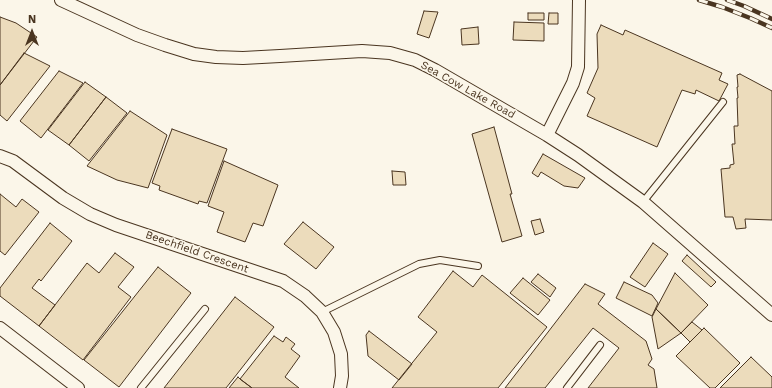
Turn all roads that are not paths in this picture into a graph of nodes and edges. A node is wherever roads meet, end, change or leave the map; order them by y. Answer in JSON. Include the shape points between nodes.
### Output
{"nodes":[{"id":1,"x":61,"y":0,"type":"edge"},
{"id":2,"x":579,"y":0,"type":"edge"},
{"id":3,"x":722,"y":102,"type":"dead end"},
{"id":4,"x":547,"y":135,"type":"junction"},
{"id":5,"x":0,"y":156,"type":"edge"},
{"id":6,"x":643,"y":202,"type":"junction"},
{"id":7,"x":478,"y":266,"type":"dead end"},
{"id":8,"x":205,"y":309,"type":"dead end"},
{"id":9,"x":322,"y":312,"type":"junction"},
{"id":10,"x":772,"y":314,"type":"edge"},
{"id":11,"x":0,"y":328,"type":"edge"},
{"id":12,"x":600,"y":346,"type":"dead end"},
{"id":13,"x":78,"y":388,"type":"edge"},
{"id":14,"x":141,"y":388,"type":"edge"},
{"id":15,"x":340,"y":388,"type":"edge"},
{"id":16,"x":567,"y":388,"type":"edge"}],
"edges":[{"from":1,"to":4,"type":"street","name":"Sea Cow Lake Road","via":[[137,35],[194,54],[243,58],[362,51],[396,54],[435,70]]},
{"from":2,"to":4,"type":"street","via":[[578,67],[573,83]]},
{"from":3,"to":6,"type":"lane"},
{"from":4,"to":6,"type":"street","name":"Sea Cow Lake Road"},
{"from":5,"to":9,"type":"street","name":"Beechfield Crescent","via":[[12,161],[90,214],[283,281]]},
{"from":6,"to":10,"type":"street","name":"Sea Cow Lake Road"},
{"from":7,"to":9,"type":"lane","via":[[440,260],[419,264]]},
{"from":8,"to":14,"type":"lane"},
{"from":9,"to":15,"type":"street","name":"Beechfield Crescent","via":[[334,332],[341,354]]},
{"from":11,"to":13,"type":"street"},
{"from":12,"to":16,"type":"lane"}]}
